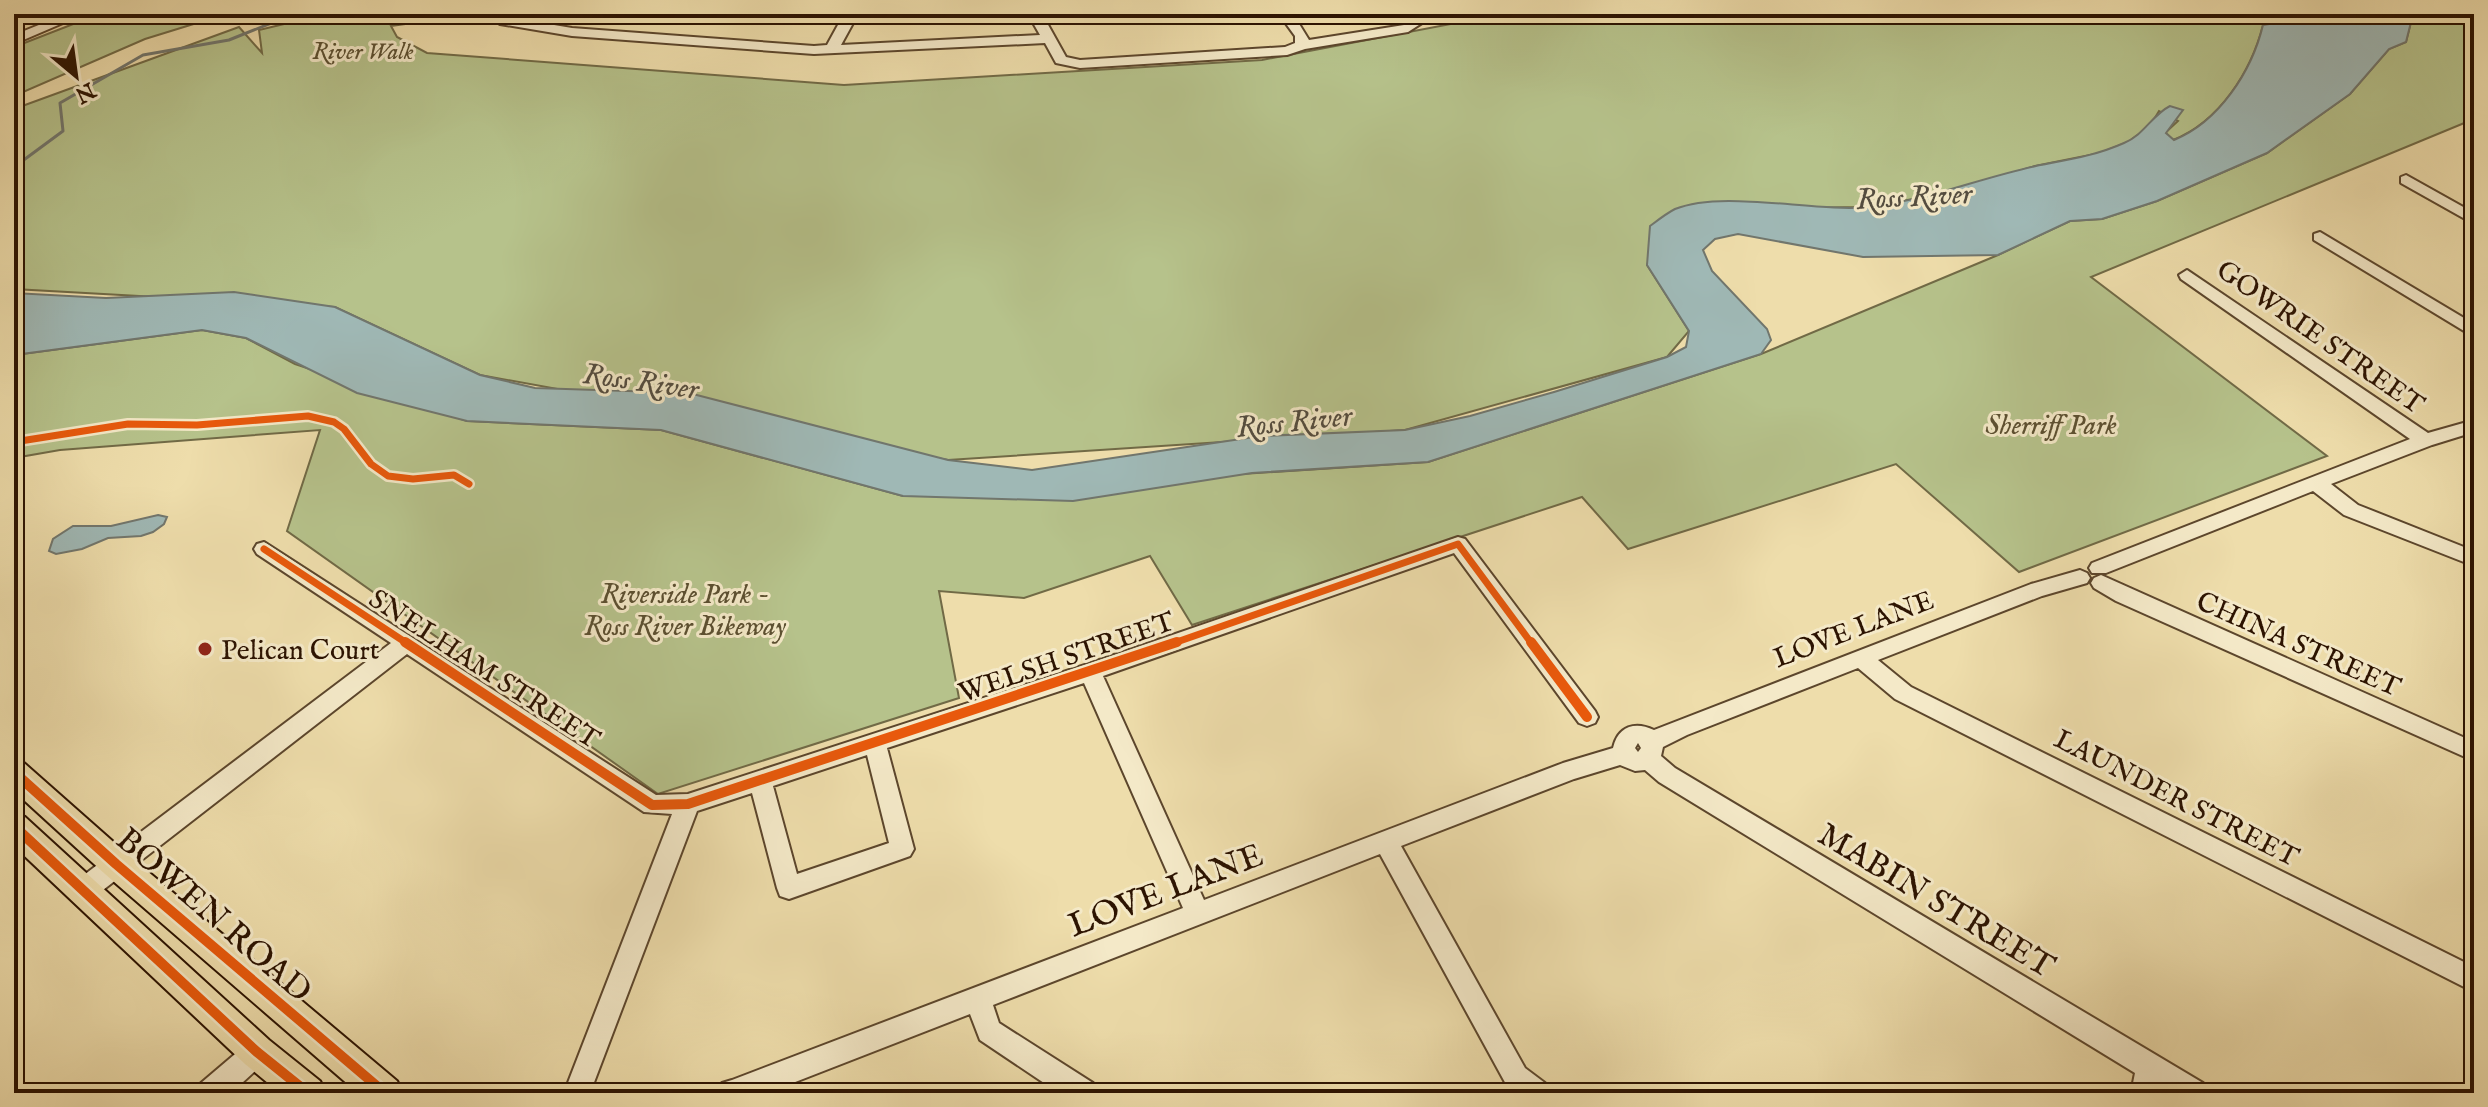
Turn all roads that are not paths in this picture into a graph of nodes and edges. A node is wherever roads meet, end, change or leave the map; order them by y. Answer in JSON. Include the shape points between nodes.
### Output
{"nodes":[{"id":1,"x":77,"y":14,"type":"edge"},
{"id":2,"x":851,"y":14,"type":"edge"},
{"id":3,"x":1035,"y":14,"type":"edge"},
{"id":4,"x":1286,"y":14,"type":"edge"},
{"id":5,"x":1408,"y":14,"type":"edge"},
{"id":6,"x":500,"y":20,"type":"dead end"},
{"id":7,"x":1048,"y":39,"type":"junction"},
{"id":8,"x":14,"y":40,"type":"edge"},
{"id":9,"x":1302,"y":45,"type":"junction"},
{"id":10,"x":831,"y":50,"type":"junction"},
{"id":11,"x":2406,"y":180,"type":"dead end"},
{"id":12,"x":2474,"y":219,"type":"edge"},
{"id":13,"x":2320,"y":237,"type":"dead end"},
{"id":14,"x":2187,"y":275,"type":"dead end"},
{"id":15,"x":2474,"y":332,"type":"edge"},
{"id":16,"x":2474,"y":414,"type":"edge"},
{"id":17,"x":2474,"y":426,"type":"edge"},
{"id":18,"x":2425,"y":440,"type":"junction"},
{"id":19,"x":2317,"y":484,"type":"junction"},
{"id":20,"x":264,"y":549,"type":"dead end"},
{"id":21,"x":2474,"y":559,"type":"edge"},
{"id":22,"x":2094,"y":576,"type":"junction"},
{"id":23,"x":405,"y":644,"type":"junction"},
{"id":24,"x":1860,"y":657,"type":"junction"},
{"id":25,"x":1090,"y":672,"type":"junction"},
{"id":26,"x":1587,"y":717,"type":"dead end"},
{"id":27,"x":875,"y":743,"type":"junction"},
{"id":28,"x":1641,"y":752,"type":"junction"},
{"id":29,"x":2474,"y":752,"type":"edge"},
{"id":30,"x":14,"y":772,"type":"edge"},
{"id":31,"x":760,"y":781,"type":"junction"},
{"id":32,"x":688,"y":804,"type":"junction"},
{"id":33,"x":14,"y":826,"type":"edge"},
{"id":34,"x":1385,"y":841,"type":"junction"},
{"id":35,"x":116,"y":864,"type":"junction"},
{"id":36,"x":85,"y":889,"type":"junction"},
{"id":37,"x":1197,"y":912,"type":"junction"},
{"id":38,"x":2474,"y":980,"type":"edge"},
{"id":39,"x":978,"y":998,"type":"junction"},
{"id":40,"x":257,"y":1052,"type":"junction"},
{"id":41,"x":2147,"y":1080,"type":"edge"},
{"id":42,"x":1519,"y":1088,"type":"edge"},
{"id":43,"x":211,"y":1093,"type":"edge"},
{"id":44,"x":308,"y":1093,"type":"edge"},
{"id":45,"x":385,"y":1093,"type":"edge"},
{"id":46,"x":577,"y":1093,"type":"edge"},
{"id":47,"x":732,"y":1093,"type":"edge"},
{"id":48,"x":1083,"y":1093,"type":"edge"},
{"id":49,"x":2193,"y":1093,"type":"edge"}],
"edges":[{"from":1,"to":8,"type":"street"},
{"from":2,"to":10,"type":"street"},
{"from":3,"to":7,"type":"street"},
{"from":4,"to":9,"type":"street","via":[[1302,36]]},
{"from":5,"to":9,"type":"street","via":[[1415,23],[1403,30]]},
{"from":6,"to":10,"type":"street","via":[[572,32]]},
{"from":7,"to":9,"type":"street","via":[[1061,60],[1072,64],[1261,54]]},
{"from":7,"to":10,"type":"street"},
{"from":11,"to":12,"type":"street"},
{"from":13,"to":15,"type":"street"},
{"from":14,"to":18,"type":"street","name":"GOWRIE STREET"},
{"from":16,"to":17,"type":"street","via":[[2467,418]]},
{"from":17,"to":18,"type":"street","name":"LOVE LANE"},
{"from":18,"to":19,"type":"street","name":"LOVE LANE"},
{"from":19,"to":21,"type":"street","via":[[2351,510]]},
{"from":19,"to":22,"type":"street","name":"LOVE LANE"},
{"from":20,"to":23,"type":"street","name":"SNELHAM STREET"},
{"from":22,"to":24,"type":"street","name":"LOVE LANE","via":[[2038,589]]},
{"from":22,"to":29,"type":"street","name":"CHINA STREET","via":[[2137,601]]},
{"from":23,"to":32,"type":"street","name":"SNELHAM STREET","via":[[652,805]]},
{"from":23,"to":35,"type":"street"},
{"from":24,"to":28,"type":"street","name":"LOVE LANE","via":[[1679,728]]},
{"from":24,"to":38,"type":"street","name":"LAUNDER STREET","via":[[1903,693]]},
{"from":25,"to":26,"type":"street","name":"WELSH STREET","via":[[1458,544]]},
{"from":25,"to":27,"type":"street","name":"WELSH STREET"},
{"from":25,"to":37,"type":"street"},
{"from":27,"to":31,"type":"street","name":"WELSH STREET"},
{"from":27,"to":31,"type":"street","via":[[902,849],[789,888]]},
{"from":28,"to":34,"type":"street","name":"LOVE LANE","via":[[1571,770]]},
{"from":28,"to":41,"type":"street","name":"MABIN STREET","via":[[1667,775]]},
{"from":30,"to":35,"type":"main road","name":"BOWEN ROAD"},
{"from":31,"to":32,"type":"street","name":"WELSH STREET"},
{"from":32,"to":46,"type":"street"},
{"from":33,"to":36,"type":"main road"},
{"from":34,"to":37,"type":"street","name":"LOVE LANE"},
{"from":34,"to":42,"type":"street"},
{"from":35,"to":36,"type":"street"},
{"from":35,"to":45,"type":"main road","name":"BOWEN ROAD"},
{"from":36,"to":40,"type":"main road"},
{"from":37,"to":39,"type":"street","name":"LOVE LANE"},
{"from":39,"to":47,"type":"street","name":"LOVE LANE"},
{"from":39,"to":48,"type":"street","via":[[989,1031]]},
{"from":40,"to":43,"type":"street"},
{"from":40,"to":44,"type":"main road"},
{"from":41,"to":49,"type":"street","name":"MABIN STREET"}]}
